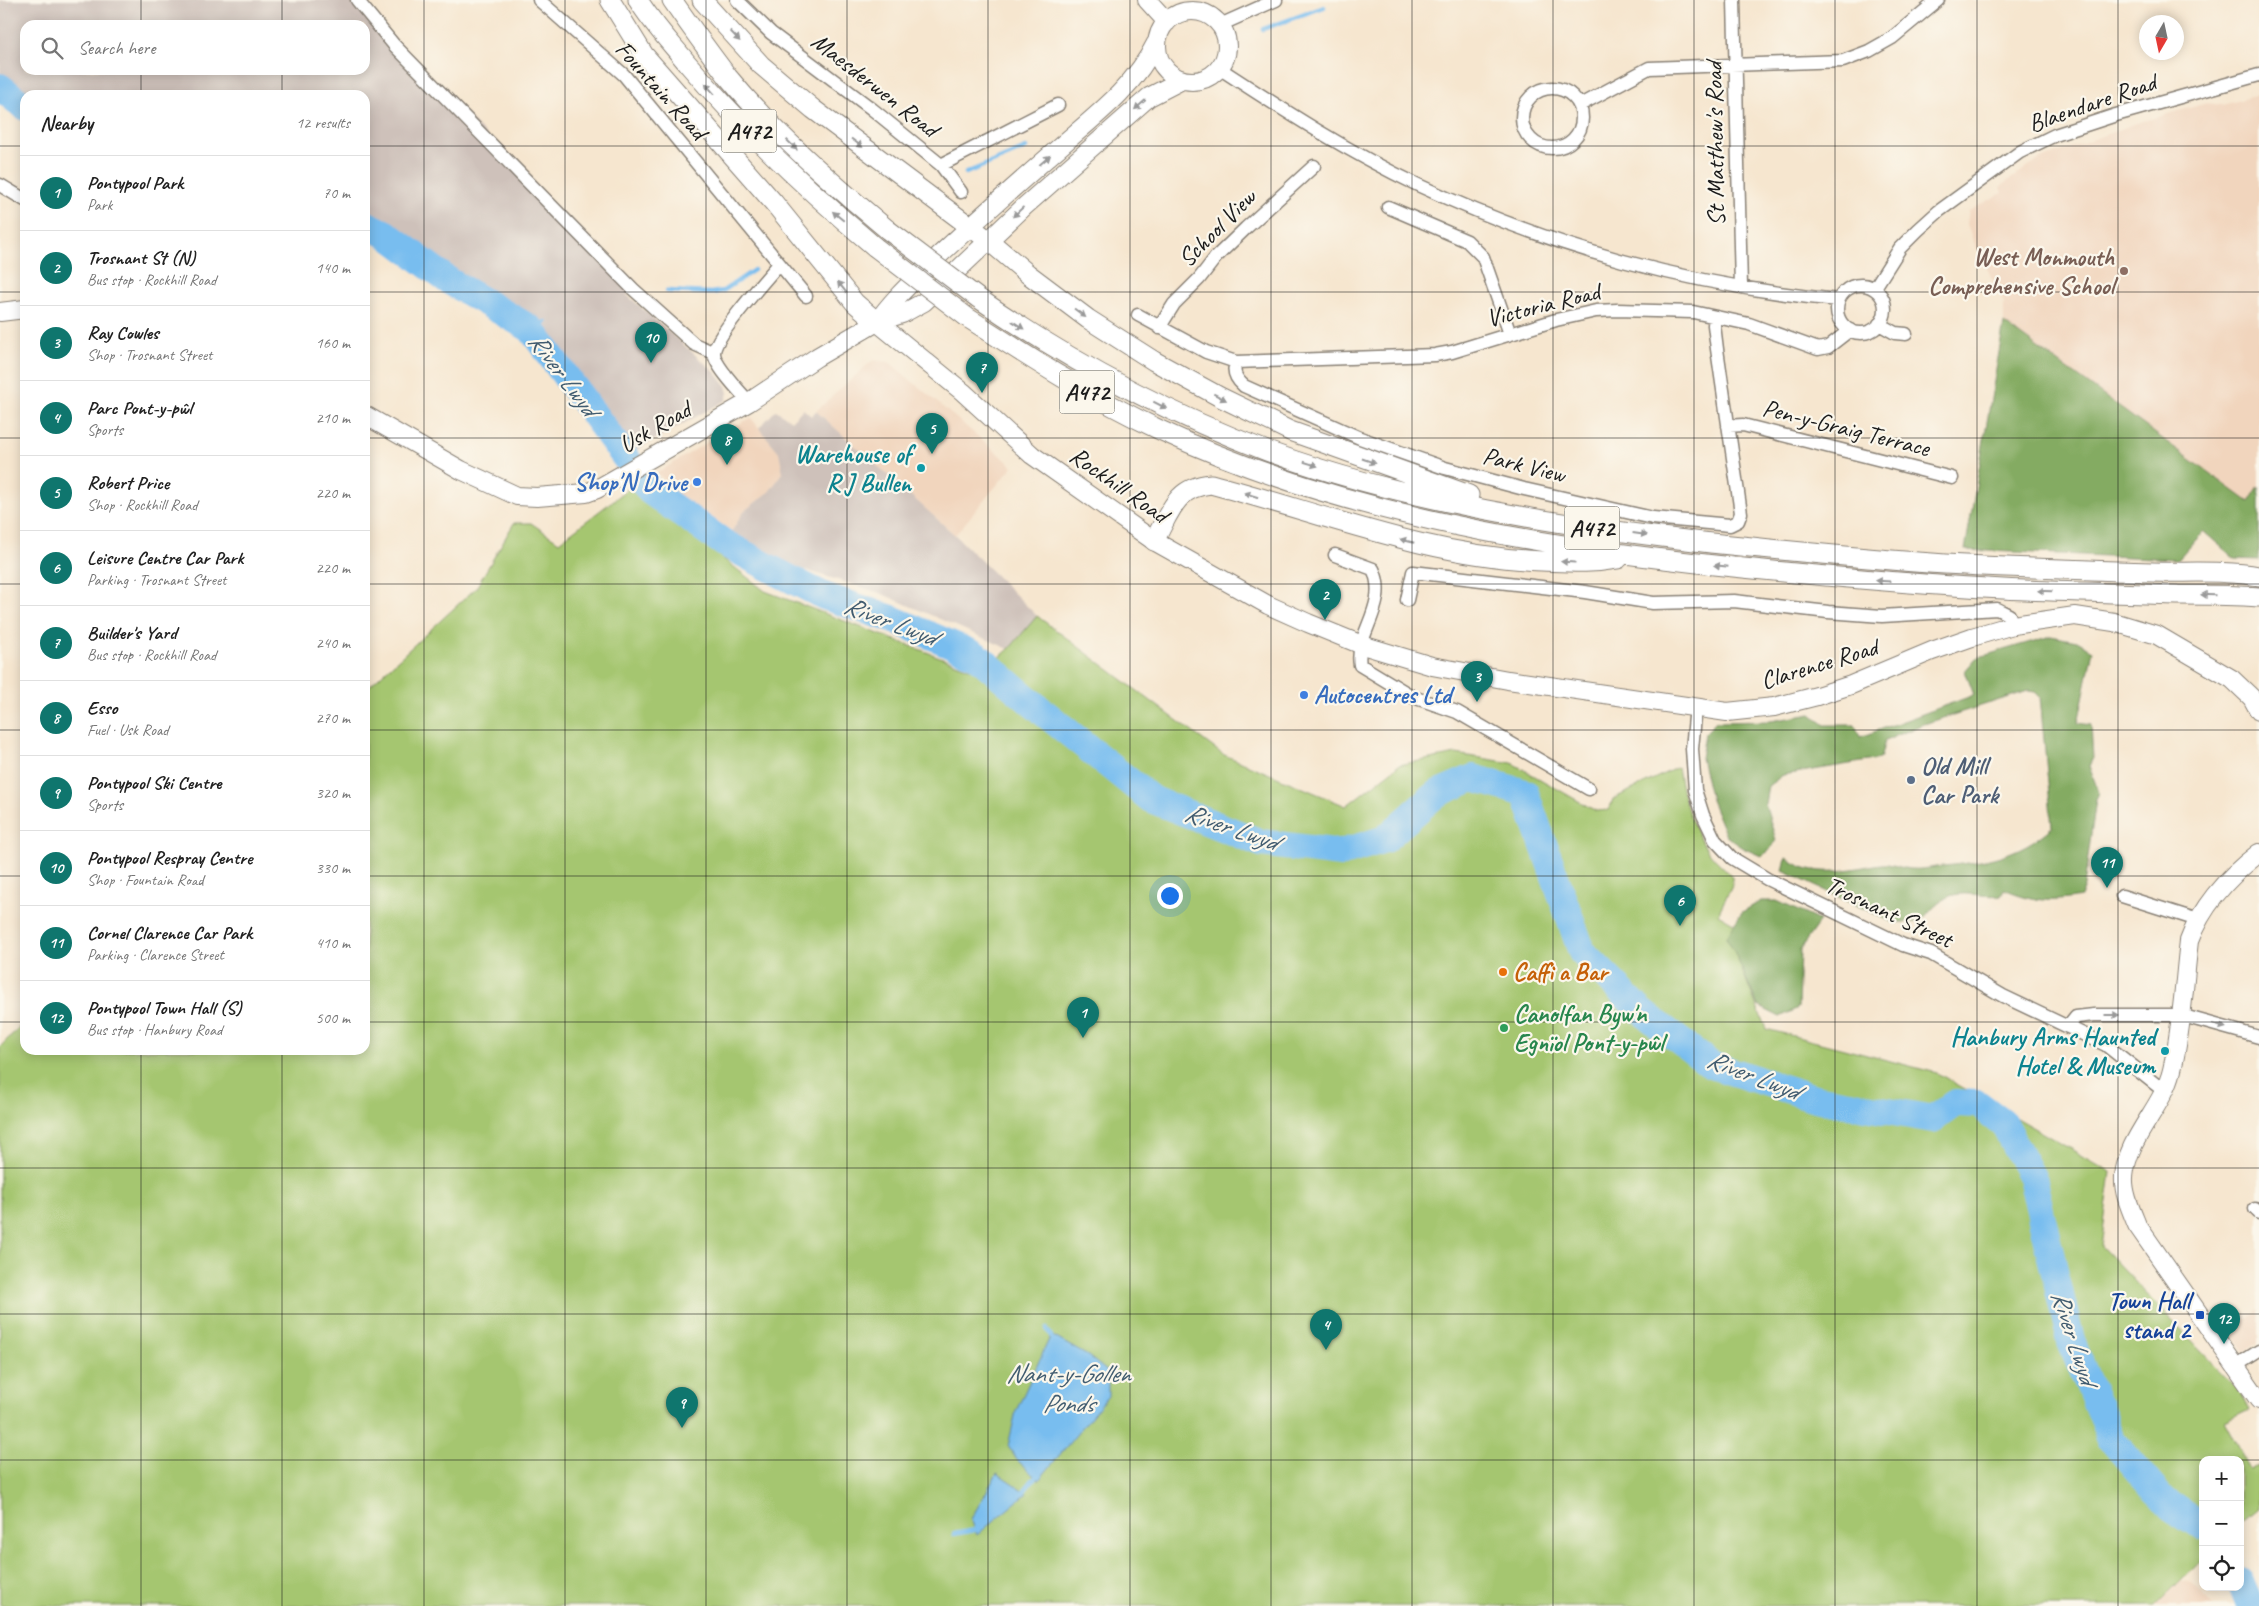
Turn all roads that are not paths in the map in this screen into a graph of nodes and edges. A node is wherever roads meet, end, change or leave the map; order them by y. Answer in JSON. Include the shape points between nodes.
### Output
{"nodes":[{"id":1,"x":357,"y":0,"type":"edge"},
{"id":2,"x":539,"y":0,"type":"edge"},
{"id":3,"x":610,"y":0,"type":"edge"},
{"id":4,"x":638,"y":0,"type":"edge"},
{"id":5,"x":672,"y":0,"type":"edge"},
{"id":6,"x":702,"y":0,"type":"edge"},
{"id":7,"x":737,"y":0,"type":"edge"},
{"id":8,"x":1147,"y":0,"type":"edge"},
{"id":9,"x":1276,"y":0,"type":"edge"},
{"id":10,"x":1734,"y":0,"type":"edge"},
{"id":11,"x":1937,"y":0,"type":"edge"},
{"id":12,"x":1166,"y":22,"type":"junction"},
{"id":13,"x":1220,"y":25,"type":"junction"},
{"id":14,"x":1156,"y":43,"type":"junction"},
{"id":15,"x":1736,"y":66,"type":"junction"},
{"id":16,"x":1219,"y":68,"type":"junction"},
{"id":17,"x":2259,"y":76,"type":"edge"},
{"id":18,"x":1182,"y":80,"type":"junction"},
{"id":19,"x":1580,"y":105,"type":"junction"},
{"id":20,"x":1058,"y":106,"type":"dead end"},
{"id":21,"x":941,"y":165,"type":"junction"},
{"id":22,"x":1314,"y":166,"type":"dead end"},
{"id":23,"x":0,"y":185,"type":"edge"},
{"id":24,"x":961,"y":192,"type":"dead end"},
{"id":25,"x":20,"y":197,"type":"edge"},
{"id":26,"x":1388,"y":207,"type":"dead end"},
{"id":27,"x":969,"y":227,"type":"junction"},
{"id":28,"x":988,"y":240,"type":"junction"},
{"id":29,"x":779,"y":264,"type":"junction"},
{"id":30,"x":1741,"y":287,"type":"junction"},
{"id":31,"x":1874,"y":288,"type":"junction"},
{"id":32,"x":806,"y":296,"type":"dead end"},
{"id":33,"x":1838,"y":300,"type":"junction"},
{"id":34,"x":20,"y":310,"type":"edge"},
{"id":35,"x":0,"y":312,"type":"edge"},
{"id":36,"x":1138,"y":315,"type":"dead end"},
{"id":37,"x":1715,"y":317,"type":"junction"},
{"id":38,"x":876,"y":322,"type":"junction"},
{"id":39,"x":1879,"y":324,"type":"junction"},
{"id":40,"x":1159,"y":328,"type":"junction"},
{"id":41,"x":1850,"y":330,"type":"junction"},
{"id":42,"x":1510,"y":334,"type":"junction"},
{"id":43,"x":1906,"y":334,"type":"dead end"},
{"id":44,"x":714,"y":352,"type":"junction"},
{"id":45,"x":1236,"y":362,"type":"junction"},
{"id":46,"x":749,"y":402,"type":"junction"},
{"id":47,"x":370,"y":418,"type":"edge"},
{"id":48,"x":1728,"y":426,"type":"junction"},
{"id":49,"x":1952,"y":478,"type":"dead end"},
{"id":50,"x":1543,"y":520,"type":"junction"},
{"id":51,"x":1154,"y":540,"type":"junction"},
{"id":52,"x":1335,"y":555,"type":"dead end"},
{"id":53,"x":1634,"y":556,"type":"junction"},
{"id":54,"x":2257,"y":575,"type":"edge"},
{"id":55,"x":2258,"y":597,"type":"edge"},
{"id":56,"x":1407,"y":600,"type":"dead end"},
{"id":57,"x":2013,"y":625,"type":"junction"},
{"id":58,"x":1362,"y":645,"type":"junction"},
{"id":59,"x":1696,"y":706,"type":"junction"},
{"id":60,"x":2259,"y":711,"type":"edge"},
{"id":61,"x":1589,"y":789,"type":"dead end"},
{"id":62,"x":2259,"y":853,"type":"edge"},
{"id":63,"x":2259,"y":866,"type":"edge"},
{"id":64,"x":2232,"y":879,"type":"junction"},
{"id":65,"x":2122,"y":896,"type":"dead end"},
{"id":66,"x":2198,"y":920,"type":"junction"},
{"id":67,"x":2180,"y":1015,"type":"junction"},
{"id":68,"x":2068,"y":1027,"type":"junction"},
{"id":69,"x":2259,"y":1037,"type":"edge"},
{"id":70,"x":2164,"y":1091,"type":"junction"},
{"id":71,"x":2259,"y":1351,"type":"edge"},
{"id":72,"x":2237,"y":1365,"type":"junction"},
{"id":73,"x":2259,"y":1400,"type":"edge"}],
"edges":[{"from":1,"to":44,"type":"street","via":[[394,45],[632,289],[694,344]]},
{"from":2,"to":29,"type":"street","name":"Fountain Road","via":[[624,75]]},
{"from":38,"to":3,"type":"main road","one_way":true,"via":[[855,303],[774,203],[644,55]]},
{"from":53,"to":4,"type":"main road","number":"A472","one_way":true,"bridge":true,"via":[[1528,540],[1354,501],[1286,480],[1160,430],[1111,405],[968,318],[813,195],[713,93]]},
{"from":5,"to":50,"type":"main road","number":"A472","one_way":true,"bridge":true,"via":[[729,78],[830,181],[888,230],[1033,335],[1102,376],[1176,413],[1268,451],[1360,480]]},
{"from":6,"to":27,"type":"main road","one_way":true,"via":[[761,65],[813,110]]},
{"from":7,"to":21,"type":"street","name":"Maesderwen Road","via":[[771,33]]},
{"from":8,"to":12,"type":"street"},
{"from":9,"to":13,"type":"street"},
{"from":10,"to":15,"type":"street","name":"St Matthew's Road"},
{"from":11,"to":15,"type":"street","via":[[1892,38],[1870,51],[1843,60]]},
{"from":12,"to":13,"type":"street","via":[[1179,13],[1190,11],[1202,12]]},
{"from":12,"to":14,"type":"street"},
{"from":13,"to":16,"type":"street","via":[[1227,43]]},
{"from":14,"to":18,"type":"street","via":[[1160,62],[1173,76]]},
{"from":27,"to":14,"type":"street","one_way":true,"via":[[1102,111],[1130,83]]},
{"from":15,"to":19,"type":"street","via":[[1645,69]]},
{"from":15,"to":30,"type":"street","name":"St Matthew's Road"},
{"from":16,"to":18,"type":"street","via":[[1201,80]]},
{"from":16,"to":30,"type":"street","via":[[1325,136],[1416,184],[1508,224],[1578,249],[1657,271]]},
{"from":17,"to":31,"type":"street","name":"Blaendare Road","via":[[2116,115],[2054,135],[2020,152],[1918,230],[1900,248]]},
{"from":18,"to":28,"type":"street","one_way":true,"via":[[1149,97]]},
{"from":19,"to":19,"type":"street","via":[[1582,125],[1571,141],[1552,148],[1534,142],[1527,135],[1523,111],[1529,97],[1537,91],[1557,88],[1566,91]]},
{"from":20,"to":21,"type":"street","name":"Maesderwen Road","via":[[1041,120]]},
{"from":21,"to":24,"type":"street","name":"Maesderwen Road"},
{"from":22,"to":40,"type":"street","name":"School View","via":[[1216,257],[1174,304]]},
{"from":23,"to":25,"type":"street"},
{"from":26,"to":42,"type":"street","via":[[1467,241],[1476,249],[1483,258]]},
{"from":27,"to":28,"type":"main road"},
{"from":27,"to":38,"type":"street","via":[[886,307]]},
{"from":28,"to":38,"type":"street","via":[[924,302],[902,314]]},
{"from":28,"to":50,"type":"main road","one_way":true,"via":[[1088,319],[1154,361],[1220,397],[1299,434],[1361,458]]},
{"from":29,"to":32,"type":"street","name":"Fountain Road"},
{"from":29,"to":44,"type":"street","via":[[720,336]]},
{"from":30,"to":33,"type":"street"},
{"from":31,"to":33,"type":"street","via":[[1853,286]]},
{"from":31,"to":39,"type":"street","via":[[1880,294],[1885,309]]},
{"from":33,"to":41,"type":"street","via":[[1838,317]]},
{"from":34,"to":35,"type":"street"},
{"from":36,"to":40,"type":"street"},
{"from":37,"to":41,"type":"street","name":"Victoria Road","via":[[1749,324],[1818,349],[1828,346]]},
{"from":37,"to":42,"type":"street","name":"Victoria Road","via":[[1660,310],[1596,311]]},
{"from":37,"to":48,"type":"street","name":"Park View"},
{"from":38,"to":46,"type":"street","name":"Usk Road"},
{"from":38,"to":51,"type":"street","name":"Rockhill Road","via":[[962,392],[1032,455]]},
{"from":39,"to":41,"type":"street","via":[[1865,332]]},
{"from":39,"to":43,"type":"street","via":[[1896,333]]},
{"from":40,"to":45,"type":"street","via":[[1206,352]]},
{"from":42,"to":45,"type":"street","name":"Victoria Road","via":[[1435,355]]},
{"from":44,"to":46,"type":"street","via":[[716,363]]},
{"from":45,"to":48,"type":"street","name":"Park View","via":[[1236,379],[1244,386],[1360,438],[1445,468],[1653,518],[1730,525],[1738,521],[1741,513]]},
{"from":46,"to":47,"type":"street","name":"Usk Road","via":[[620,477],[586,492],[538,497],[516,496],[461,470]]},
{"from":48,"to":49,"type":"street","name":"Pen-y-Graig Terrace","via":[[1743,425]]},
{"from":50,"to":54,"type":"main road","number":"A472","one_way":true,"via":[[1656,536],[1896,561]]},
{"from":53,"to":51,"type":"main road","one_way":true,"via":[[1592,564],[1516,560],[1450,551],[1364,530],[1211,484],[1190,488],[1182,494]]},
{"from":51,"to":58,"type":"street","name":"Rockhill Road","via":[[1268,605]]},
{"from":52,"to":58,"type":"street","via":[[1373,569],[1379,580],[1373,618]]},
{"from":55,"to":53,"type":"main road","number":"A472","one_way":true,"via":[[1934,585]]},
{"from":56,"to":57,"type":"street","via":[[1413,572],[1653,603],[1734,600],[1882,616],[1997,609],[2009,615]]},
{"from":57,"to":59,"type":"street","name":"Clarence Road","via":[[1932,651],[1851,685],[1774,707],[1727,712]]},
{"from":57,"to":60,"type":"street","name":"Clarence Road","via":[[2075,616],[2133,627],[2157,636],[2228,676],[2252,698]]},
{"from":58,"to":59,"type":"street","name":"Clarence Road","via":[[1432,666],[1488,677]]},
{"from":58,"to":61,"type":"street","via":[[1358,656],[1360,665],[1413,697],[1457,712]]},
{"from":59,"to":68,"type":"street","name":"Trosnant Street","via":[[1692,749],[1695,790],[1716,840],[1732,858],[1767,879],[1903,945],[1931,954],[2003,996]]},
{"from":62,"to":64,"type":"street"},
{"from":63,"to":64,"type":"street"},
{"from":64,"to":66,"type":"street"},
{"from":65,"to":66,"type":"street"},
{"from":66,"to":67,"type":"street","via":[[2189,941]]},
{"from":68,"to":67,"type":"street","one_way":true,"via":[[2076,1018],[2094,1015]]},
{"from":67,"to":69,"type":"street","one_way":true},
{"from":67,"to":70,"type":"street","via":[[2172,1070]]},
{"from":68,"to":70,"type":"street","name":"Trosnant Street","via":[[2106,1044]]},
{"from":70,"to":72,"type":"street","via":[[2130,1151],[2124,1177],[2126,1193],[2137,1225]]},
{"from":71,"to":72,"type":"street"},
{"from":72,"to":73,"type":"street"}]}
